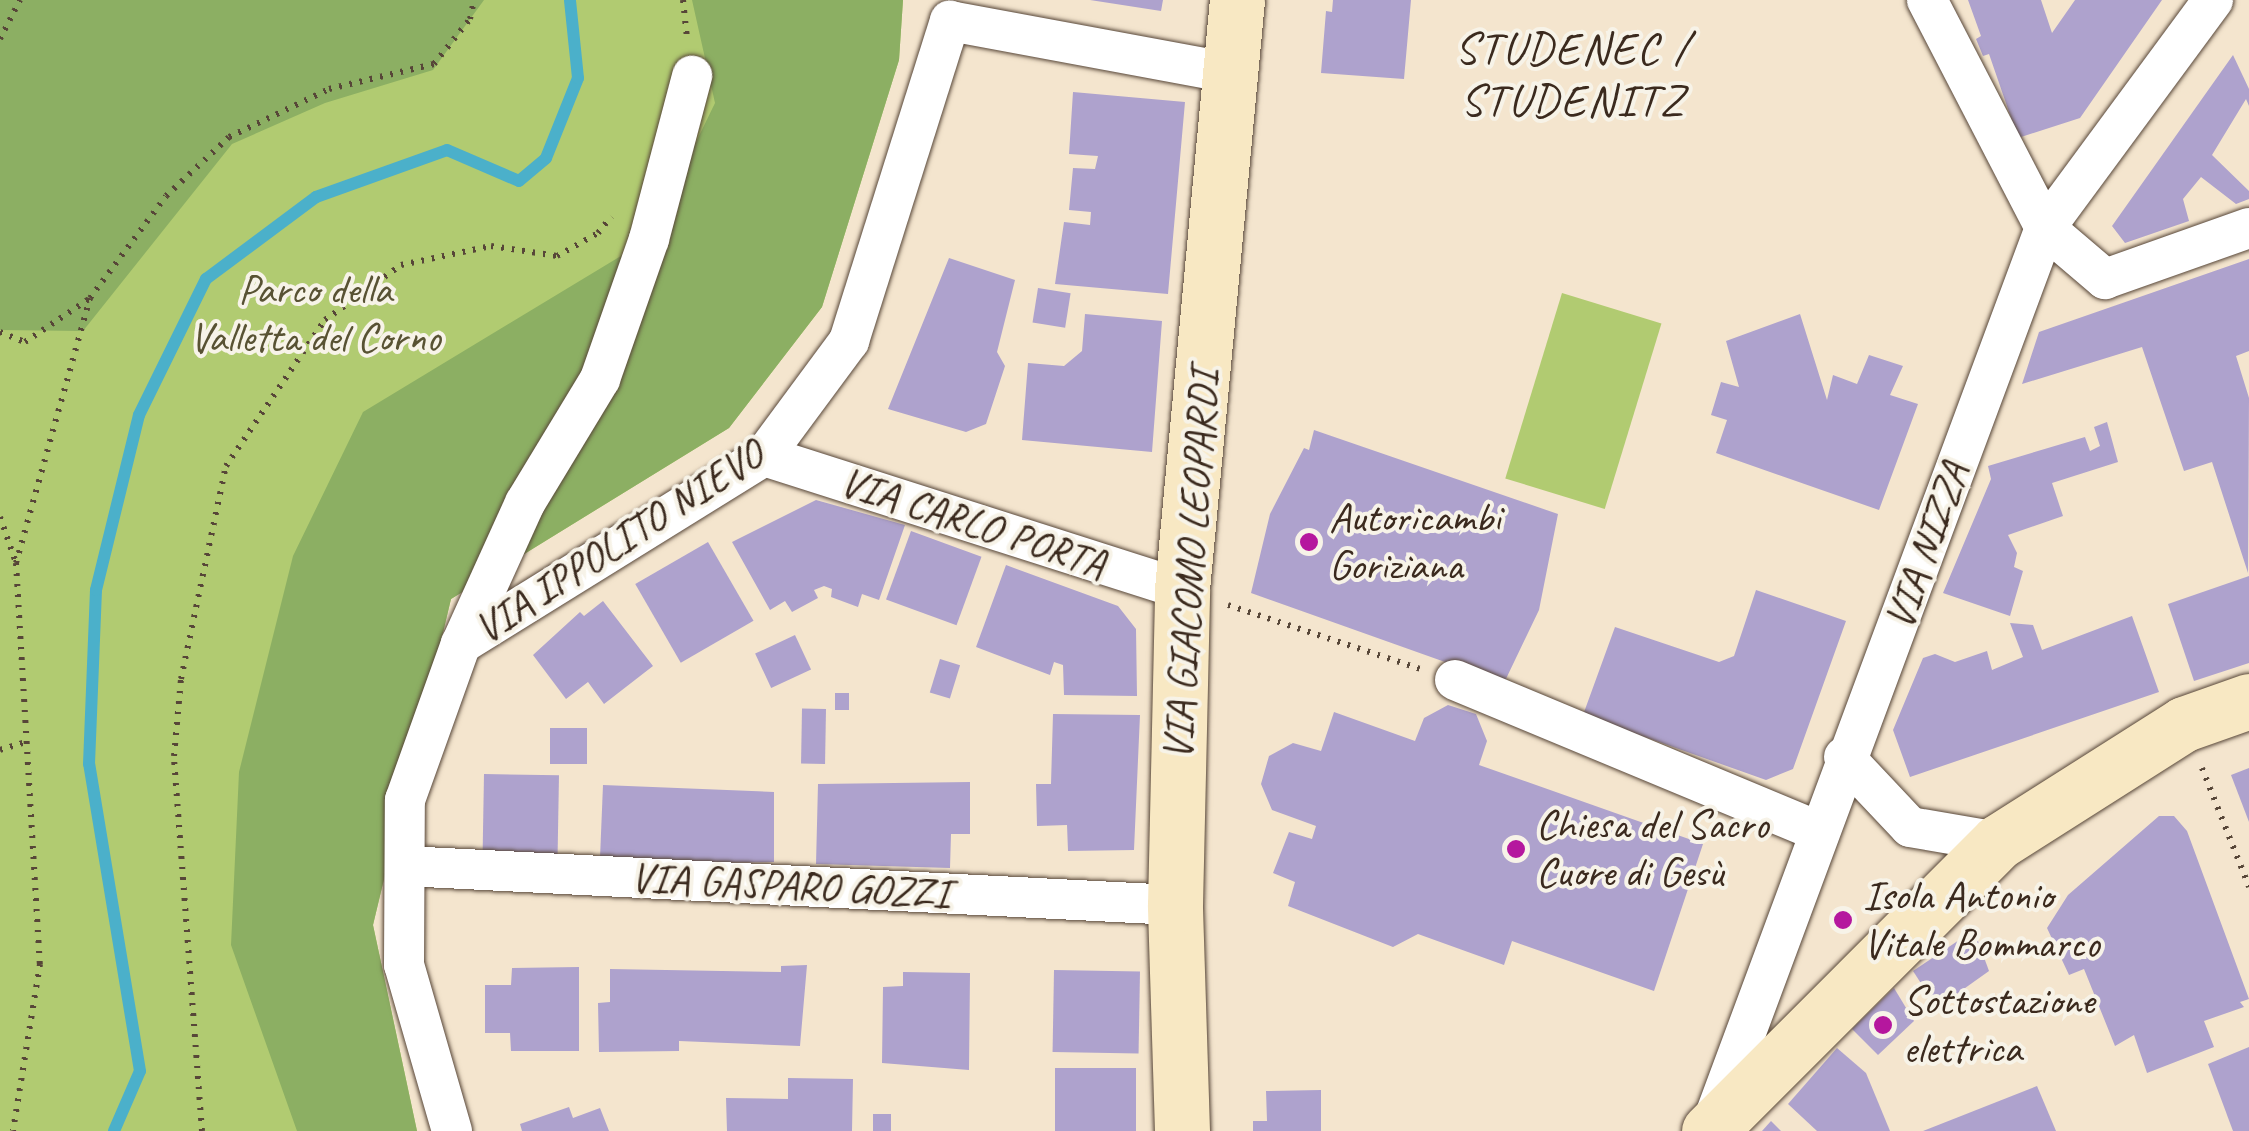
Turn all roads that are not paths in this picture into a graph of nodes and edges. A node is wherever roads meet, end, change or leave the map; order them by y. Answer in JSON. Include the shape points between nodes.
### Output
{"nodes":[{"id":1,"x":1237,"y":0,"type":"edge"},
{"id":2,"x":1927,"y":0,"type":"edge"},
{"id":3,"x":2213,"y":0,"type":"edge"},
{"id":4,"x":1231,"y":73,"type":"junction"},
{"id":5,"x":692,"y":76,"type":"road end"},
{"id":6,"x":2045,"y":228,"type":"junction"},
{"id":7,"x":2249,"y":228,"type":"edge"},
{"id":8,"x":764,"y":456,"type":"junction"},
{"id":9,"x":1182,"y":589,"type":"junction"},
{"id":10,"x":460,"y":644,"type":"junction"},
{"id":11,"x":1455,"y":680,"type":"road end"},
{"id":12,"x":2249,"y":701,"type":"edge"},
{"id":13,"x":1844,"y":757,"type":"junction"},
{"id":14,"x":1817,"y":831,"type":"junction"},
{"id":15,"x":1998,"y":842,"type":"junction"},
{"id":16,"x":405,"y":866,"type":"junction"},
{"id":17,"x":1175,"y":905,"type":"junction"},
{"id":18,"x":1709,"y":1130,"type":"edge"},
{"id":19,"x":452,"y":1131,"type":"edge"},
{"id":20,"x":1182,"y":1131,"type":"edge"}],
"edges":[{"from":1,"to":4,"type":"main road","name":"VIA GIACOMO LEOPARDI"},
{"from":2,"to":6,"type":"street"},
{"from":3,"to":6,"type":"street","name":"VIA NIZZA"},
{"from":4,"to":8,"type":"street","name":"VIA IPPOLITO NIEVO","via":[[950,21],[849,341]]},
{"from":4,"to":9,"type":"main road","name":"VIA GIACOMO LEOPARDI"},
{"from":5,"to":10,"type":"street","via":[[649,239],[600,379],[525,503]]},
{"from":6,"to":7,"type":"street","via":[[2105,279]]},
{"from":6,"to":13,"type":"street","name":"VIA NIZZA"},
{"from":8,"to":9,"type":"street","name":"VIA CARLO PORTA"},
{"from":8,"to":10,"type":"street","name":"VIA IPPOLITO NIEVO"},
{"from":9,"to":17,"type":"main road","name":"VIA GIACOMO LEOPARDI"},
{"from":10,"to":16,"type":"street","name":"VIA IPPOLITO NIEVO","via":[[405,800]]},
{"from":11,"to":14,"type":"street"},
{"from":12,"to":15,"type":"main road","via":[[2184,724]]},
{"from":13,"to":14,"type":"street","name":"VIA NIZZA"},
{"from":13,"to":15,"type":"street","via":[[1910,827]]},
{"from":14,"to":18,"type":"street","name":"VIA NIZZA"},
{"from":15,"to":18,"type":"main road"},
{"from":16,"to":17,"type":"street","name":"VIA GASPARO GOZZI"},
{"from":16,"to":19,"type":"street","name":"VIA IPPOLITO NIEVO","via":[[404,964]]},
{"from":17,"to":20,"type":"main road","name":"VIA GIACOMO LEOPARDI"}]}
